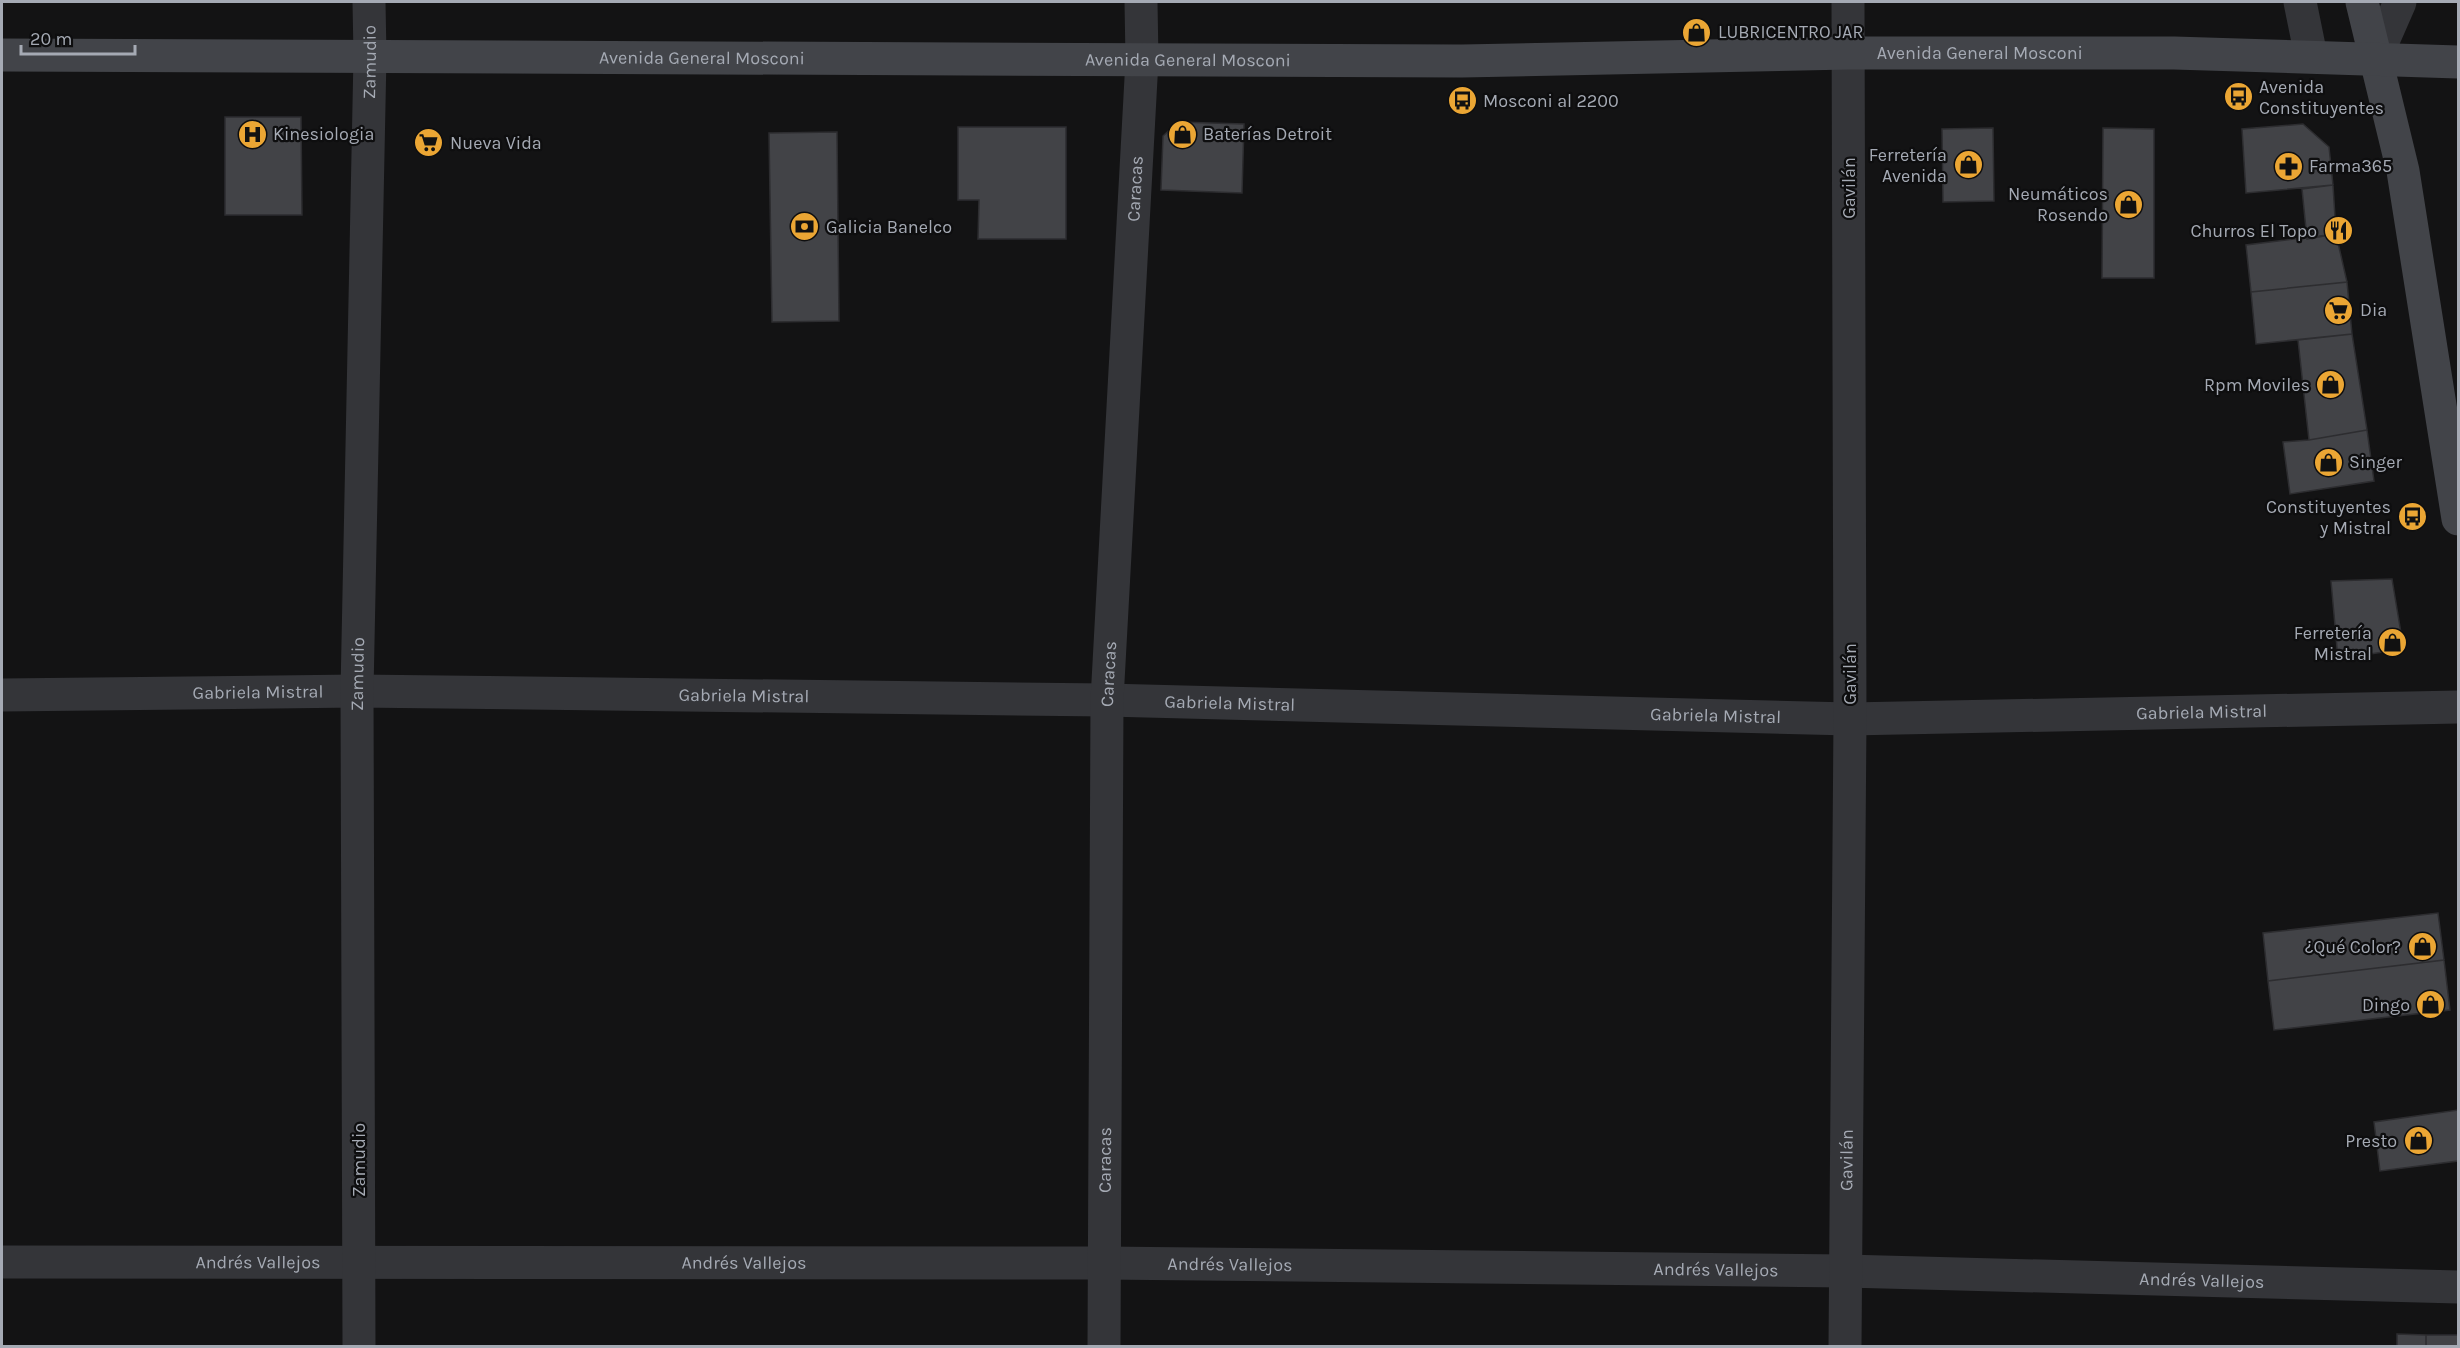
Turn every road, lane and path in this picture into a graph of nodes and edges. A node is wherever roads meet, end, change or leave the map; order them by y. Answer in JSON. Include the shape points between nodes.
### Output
{"nodes":[{"id":1,"x":369,"y":2,"type":"edge"},
{"id":2,"x":1141,"y":2,"type":"edge"},
{"id":3,"x":1848,"y":2,"type":"edge"},
{"id":4,"x":2300,"y":2,"type":"edge"},
{"id":5,"x":2362,"y":2,"type":"edge"},
{"id":6,"x":2400,"y":2,"type":"edge"},
{"id":7,"x":1848,"y":52,"type":"junction"},
{"id":8,"x":2,"y":55,"type":"edge"},
{"id":9,"x":370,"y":56,"type":"junction"},
{"id":10,"x":2311,"y":56,"type":"junction"},
{"id":11,"x":2375,"y":59,"type":"junction"},
{"id":12,"x":1142,"y":60,"type":"junction"},
{"id":13,"x":2458,"y":62,"type":"edge"},
{"id":14,"x":2458,"y":519,"type":"edge"},
{"id":15,"x":357,"y":692,"type":"junction"},
{"id":16,"x":2,"y":695,"type":"edge"},
{"id":17,"x":1107,"y":700,"type":"junction"},
{"id":18,"x":2458,"y":707,"type":"edge"},
{"id":19,"x":1850,"y":719,"type":"junction"},
{"id":20,"x":2,"y":1262,"type":"edge"},
{"id":21,"x":359,"y":1262,"type":"junction"},
{"id":22,"x":1104,"y":1263,"type":"junction"},
{"id":23,"x":1846,"y":1271,"type":"junction"},
{"id":24,"x":2458,"y":1287,"type":"edge"},
{"id":25,"x":359,"y":1347,"type":"edge"},
{"id":26,"x":1104,"y":1347,"type":"edge"},
{"id":27,"x":1845,"y":1347,"type":"edge"}],
"edges":[{"from":1,"to":9,"type":"street","name":"Zamudio"},
{"from":2,"to":12,"type":"street","name":"Caracas"},
{"from":3,"to":7,"type":"street","name":"Gavilán"},
{"from":4,"to":10,"type":"street"},
{"from":5,"to":11,"type":"main road"},
{"from":6,"to":11,"type":"street"},
{"from":7,"to":10,"type":"main road","name":"Avenida General Mosconi"},
{"from":7,"to":12,"type":"main road","name":"Avenida General Mosconi","via":[[1462,61]]},
{"from":7,"to":19,"type":"street","name":"Gavilán"},
{"from":8,"to":9,"type":"main road","name":"Avenida General Mosconi"},
{"from":9,"to":12,"type":"main road","name":"Avenida General Mosconi"},
{"from":9,"to":15,"type":"street","name":"Zamudio"},
{"from":10,"to":11,"type":"main road","name":"Avenida General Mosconi"},
{"from":11,"to":13,"type":"main road","name":"Avenida General Mosconi"},
{"from":11,"to":14,"type":"main road","via":[[2403,171]]},
{"from":12,"to":17,"type":"street","name":"Caracas"},
{"from":15,"to":16,"type":"street","name":"Gabriela Mistral"},
{"from":15,"to":17,"type":"street","name":"Gabriela Mistral"},
{"from":15,"to":21,"type":"street","name":"Zamudio"},
{"from":17,"to":19,"type":"street","name":"Gabriela Mistral"},
{"from":17,"to":22,"type":"street","name":"Caracas"},
{"from":18,"to":19,"type":"street","name":"Gabriela Mistral"},
{"from":19,"to":23,"type":"street","name":"Gavilán"},
{"from":20,"to":21,"type":"street","name":"Andrés Vallejos"},
{"from":21,"to":22,"type":"street","name":"Andrés Vallejos"},
{"from":21,"to":25,"type":"street","name":"Zamudio"},
{"from":22,"to":23,"type":"street","name":"Andrés Vallejos"},
{"from":22,"to":26,"type":"street","name":"Caracas"},
{"from":23,"to":24,"type":"street","name":"Andrés Vallejos"},
{"from":23,"to":27,"type":"street","name":"Gavilán"}]}
